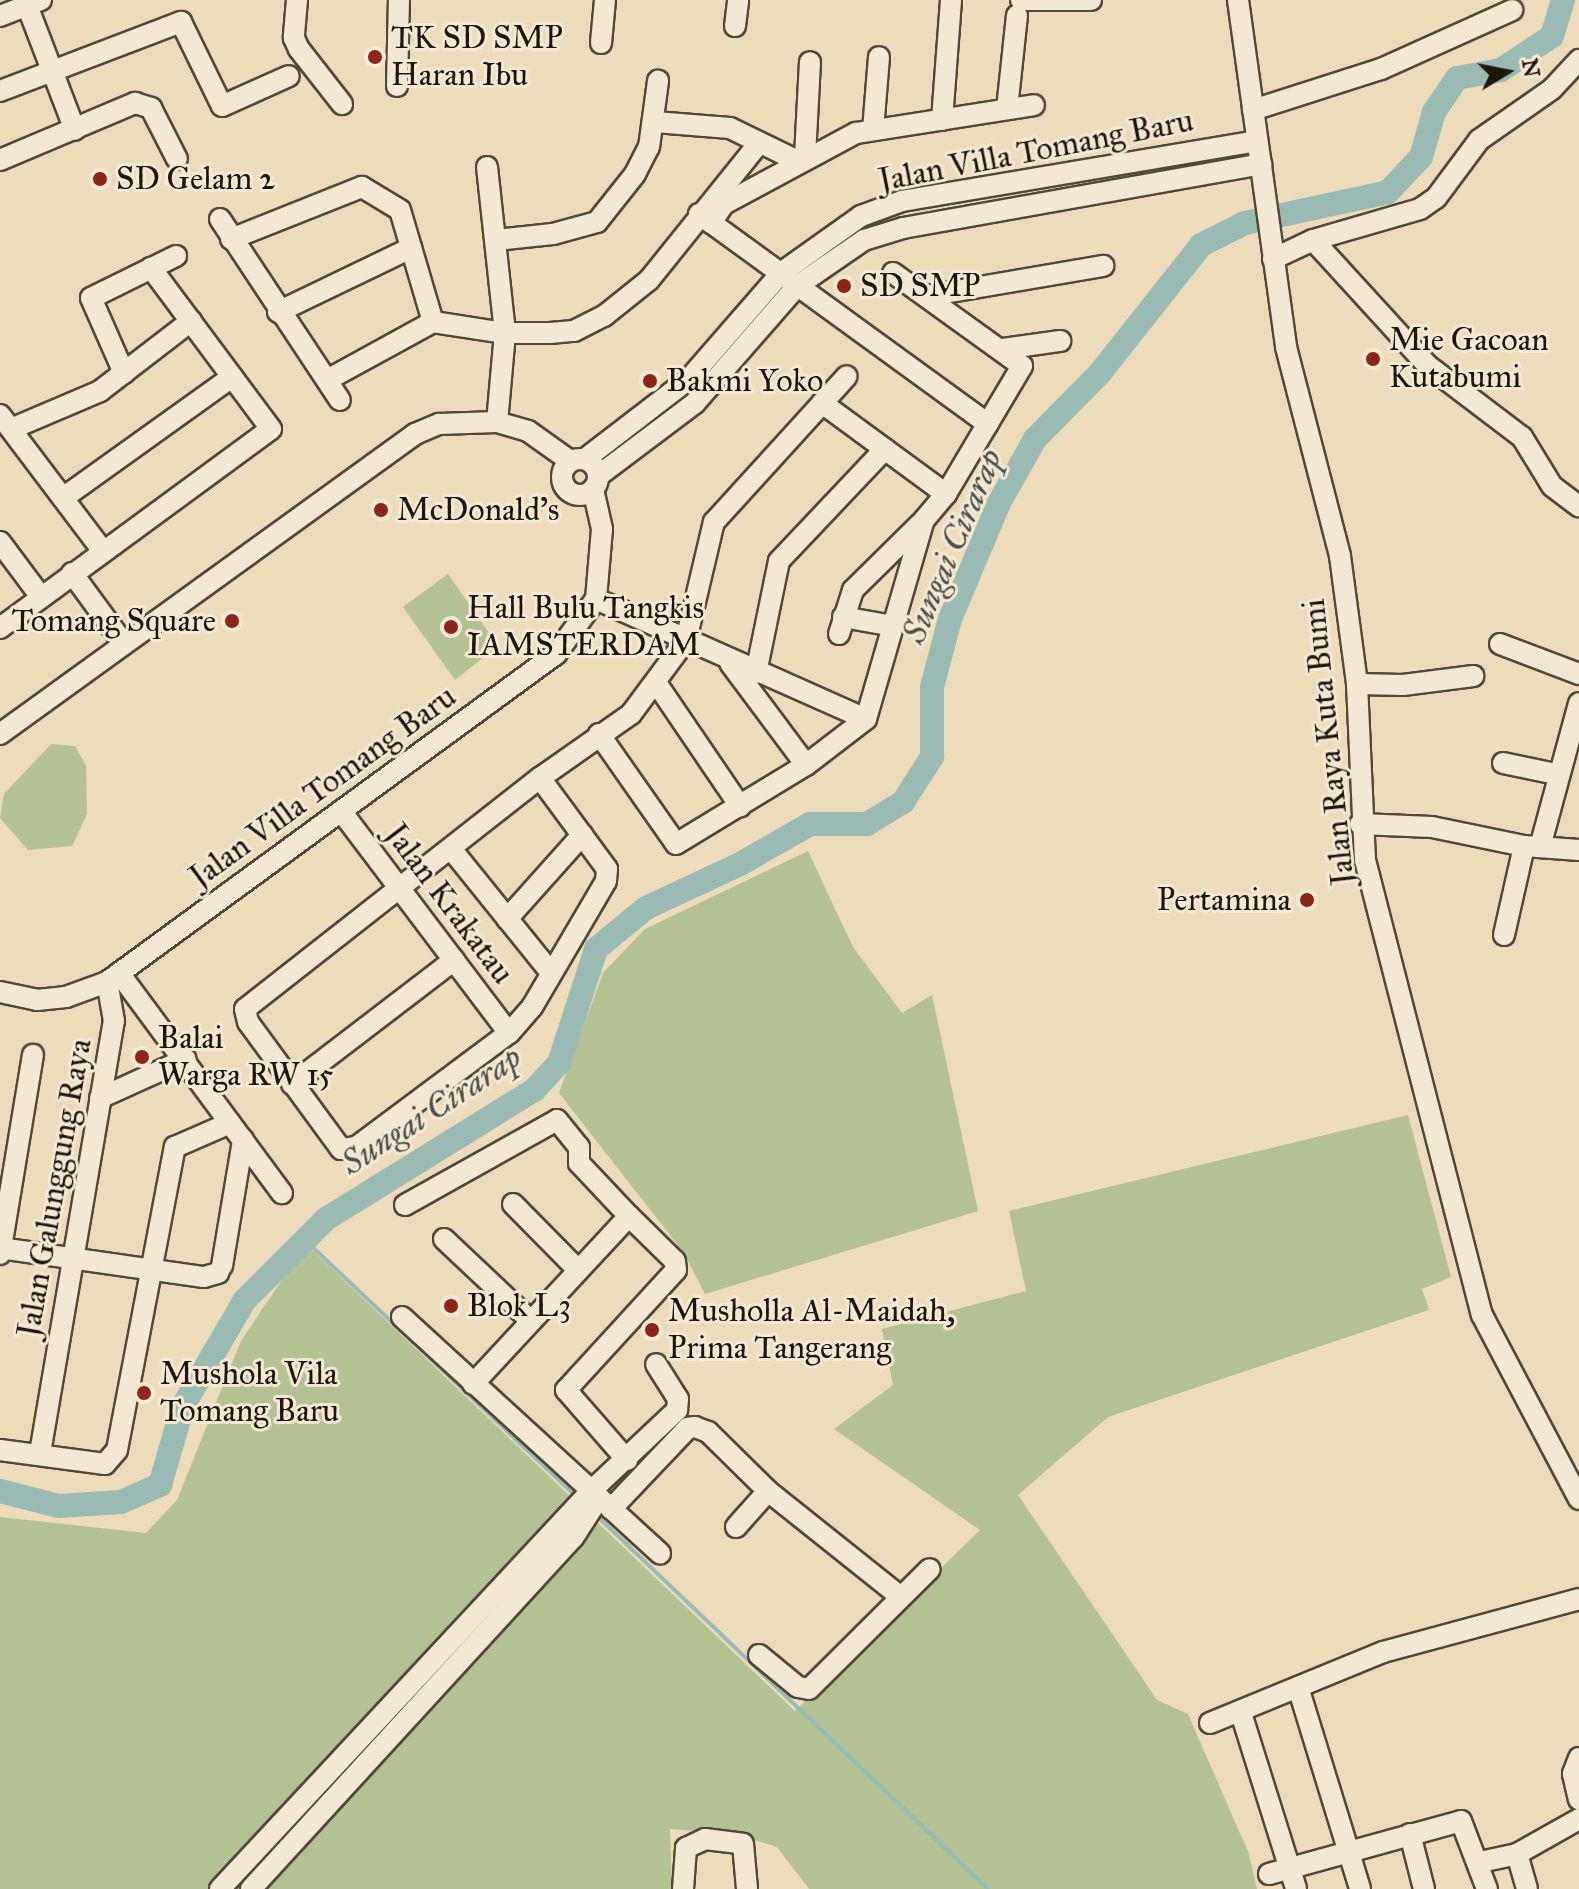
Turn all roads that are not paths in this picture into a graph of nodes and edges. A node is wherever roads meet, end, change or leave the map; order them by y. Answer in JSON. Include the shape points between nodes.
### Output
{"nodes":[{"id":1,"x":297,"y":0,"type":"edge"},
{"id":2,"x":399,"y":0,"type":"edge"},
{"id":3,"x":605,"y":0,"type":"edge"},
{"id":4,"x":738,"y":0,"type":"edge"},
{"id":5,"x":951,"y":0,"type":"edge"},
{"id":6,"x":1091,"y":0,"type":"edge"},
{"id":7,"x":1238,"y":0,"type":"edge"},
{"id":8,"x":34,"y":1,"type":"edge"},
{"id":9,"x":1019,"y":8,"type":"edge"},
{"id":10,"x":1512,"y":10,"type":"dead end"},
{"id":11,"x":0,"y":16,"type":"edge"},
{"id":12,"x":735,"y":26,"type":"dead end"},
{"id":13,"x":601,"y":43,"type":"dead end"},
{"id":14,"x":879,"y":57,"type":"dead end"},
{"id":15,"x":1579,"y":60,"type":"edge"},
{"id":16,"x":810,"y":62,"type":"dead end"},
{"id":17,"x":59,"y":68,"type":"junction"},
{"id":18,"x":289,"y":76,"type":"dead end"},
{"id":19,"x":658,"y":81,"type":"dead end"},
{"id":20,"x":397,"y":86,"type":"dead end"},
{"id":21,"x":0,"y":91,"type":"edge"},
{"id":22,"x":342,"y":104,"type":"dead end"},
{"id":23,"x":1034,"y":105,"type":"dead end"},
{"id":24,"x":1007,"y":109,"type":"junction"},
{"id":25,"x":1253,"y":110,"type":"junction"},
{"id":26,"x":942,"y":120,"type":"junction"},
{"id":27,"x":655,"y":122,"type":"junction"},
{"id":28,"x":80,"y":128,"type":"junction"},
{"id":29,"x":873,"y":130,"type":"junction"},
{"id":30,"x":1257,"y":141,"type":"junction"},
{"id":31,"x":759,"y":143,"type":"junction"},
{"id":32,"x":1192,"y":151,"type":"junction"},
{"id":33,"x":177,"y":159,"type":"dead end"},
{"id":34,"x":801,"y":159,"type":"junction"},
{"id":35,"x":0,"y":160,"type":"edge"},
{"id":36,"x":1261,"y":164,"type":"junction"},
{"id":37,"x":487,"y":167,"type":"dead end"},
{"id":38,"x":1195,"y":174,"type":"junction"},
{"id":39,"x":220,"y":219,"type":"dead end"},
{"id":40,"x":705,"y":219,"type":"junction"},
{"id":41,"x":231,"y":239,"type":"junction"},
{"id":42,"x":496,"y":240,"type":"junction"},
{"id":43,"x":1313,"y":240,"type":"junction"},
{"id":44,"x":411,"y":248,"type":"junction"},
{"id":45,"x":1272,"y":253,"type":"junction"},
{"id":46,"x":176,"y":256,"type":"dead end"},
{"id":47,"x":1103,"y":266,"type":"dead end"},
{"id":48,"x":151,"y":268,"type":"junction"},
{"id":49,"x":893,"y":273,"type":"dead end"},
{"id":50,"x":789,"y":280,"type":"junction"},
{"id":51,"x":927,"y":296,"type":"junction"},
{"id":52,"x":278,"y":312,"type":"junction"},
{"id":53,"x":191,"y":321,"type":"junction"},
{"id":54,"x":433,"y":322,"type":"junction"},
{"id":55,"x":505,"y":333,"type":"junction"},
{"id":56,"x":1060,"y":341,"type":"dead end"},
{"id":57,"x":1003,"y":349,"type":"junction"},
{"id":58,"x":124,"y":373,"type":"junction"},
{"id":59,"x":847,"y":376,"type":"dead end"},
{"id":60,"x":232,"y":377,"type":"junction"},
{"id":61,"x":327,"y":380,"type":"junction"},
{"id":62,"x":340,"y":400,"type":"dead end"},
{"id":63,"x":822,"y":403,"type":"junction"},
{"id":64,"x":5,"y":422,"type":"edge"},
{"id":65,"x":497,"y":422,"type":"junction"},
{"id":66,"x":988,"y":424,"type":"junction"},
{"id":67,"x":885,"y":449,"type":"junction"},
{"id":68,"x":577,"y":460,"type":"junction"},
{"id":69,"x":595,"y":482,"type":"junction"},
{"id":70,"x":946,"y":494,"type":"junction"},
{"id":71,"x":63,"y":498,"type":"junction"},
{"id":72,"x":1579,"y":506,"type":"edge"},
{"id":73,"x":924,"y":520,"type":"junction"},
{"id":74,"x":1,"y":545,"type":"edge"},
{"id":75,"x":103,"y":551,"type":"junction"},
{"id":76,"x":72,"y":573,"type":"junction"},
{"id":77,"x":41,"y":597,"type":"junction"},
{"id":78,"x":596,"y":599,"type":"junction"},
{"id":79,"x":893,"y":626,"type":"junction"},
{"id":80,"x":0,"y":628,"type":"edge"},
{"id":81,"x":686,"y":640,"type":"junction"},
{"id":82,"x":124,"y":644,"type":"junction"},
{"id":83,"x":1500,"y":644,"type":"dead end"},
{"id":84,"x":730,"y":663,"type":"junction"},
{"id":85,"x":756,"y":673,"type":"junction"},
{"id":86,"x":1579,"y":674,"type":"edge"},
{"id":87,"x":1473,"y":676,"type":"dead end"},
{"id":88,"x":657,"y":684,"type":"junction"},
{"id":89,"x":1357,"y":684,"type":"junction"},
{"id":90,"x":1577,"y":711,"type":"edge"},
{"id":91,"x":866,"y":719,"type":"junction"},
{"id":92,"x":0,"y":734,"type":"edge"},
{"id":93,"x":599,"y":734,"type":"junction"},
{"id":94,"x":1503,"y":763,"type":"dead end"},
{"id":95,"x":806,"y":765,"type":"junction"},
{"id":96,"x":1556,"y":774,"type":"junction"},
{"id":97,"x":540,"y":778,"type":"junction"},
{"id":98,"x":740,"y":806,"type":"junction"},
{"id":99,"x":341,"y":811,"type":"junction"},
{"id":100,"x":1360,"y":824,"type":"junction"},
{"id":101,"x":582,"y":835,"type":"junction"},
{"id":102,"x":1532,"y":847,"type":"junction"},
{"id":103,"x":452,"y":850,"type":"junction"},
{"id":104,"x":1579,"y":850,"type":"edge"},
{"id":105,"x":402,"y":891,"type":"junction"},
{"id":106,"x":507,"y":919,"type":"junction"},
{"id":107,"x":1504,"y":935,"type":"dead end"},
{"id":108,"x":454,"y":960,"type":"junction"},
{"id":109,"x":549,"y":970,"type":"junction"},
{"id":110,"x":113,"y":978,"type":"junction"},
{"id":111,"x":0,"y":992,"type":"edge"},
{"id":112,"x":509,"y":1033,"type":"junction"},
{"id":113,"x":33,"y":1055,"type":"dead end"},
{"id":114,"x":186,"y":1059,"type":"junction"},
{"id":115,"x":292,"y":1084,"type":"junction"},
{"id":116,"x":100,"y":1098,"type":"junction"},
{"id":117,"x":230,"y":1123,"type":"junction"},
{"id":118,"x":243,"y":1140,"type":"junction"},
{"id":119,"x":282,"y":1193,"type":"dead end"},
{"id":120,"x":513,"y":1204,"type":"dead end"},
{"id":121,"x":405,"y":1205,"type":"dead end"},
{"id":122,"x":629,"y":1216,"type":"junction"},
{"id":123,"x":444,"y":1239,"type":"dead end"},
{"id":124,"x":0,"y":1250,"type":"edge"},
{"id":125,"x":75,"y":1260,"type":"junction"},
{"id":126,"x":578,"y":1270,"type":"junction"},
{"id":127,"x":153,"y":1271,"type":"junction"},
{"id":128,"x":402,"y":1317,"type":"dead end"},
{"id":129,"x":530,"y":1320,"type":"junction"},
{"id":130,"x":656,"y":1364,"type":"dead end"},
{"id":131,"x":473,"y":1384,"type":"junction"},
{"id":132,"x":0,"y":1450,"type":"edge"},
{"id":133,"x":40,"y":1453,"type":"junction"},
{"id":134,"x":627,"y":1460,"type":"junction"},
{"id":135,"x":768,"y":1491,"type":"junction"},
{"id":136,"x":1579,"y":1499,"type":"edge"},
{"id":137,"x":600,"y":1500,"type":"junction"},
{"id":138,"x":736,"y":1527,"type":"dead end"},
{"id":139,"x":660,"y":1553,"type":"dead end"},
{"id":140,"x":930,"y":1569,"type":"dead end"},
{"id":141,"x":901,"y":1597,"type":"junction"},
{"id":142,"x":1579,"y":1599,"type":"edge"},
{"id":143,"x":759,"y":1655,"type":"dead end"},
{"id":144,"x":1298,"y":1687,"type":"junction"},
{"id":145,"x":1241,"y":1713,"type":"junction"},
{"id":146,"x":1210,"y":1723,"type":"dead end"},
{"id":147,"x":1579,"y":1758,"type":"edge"},
{"id":148,"x":1579,"y":1799,"type":"edge"},
{"id":149,"x":1579,"y":1819,"type":"edge"},
{"id":150,"x":1410,"y":1834,"type":"junction"},
{"id":151,"x":1349,"y":1851,"type":"junction"},
{"id":152,"x":1517,"y":1854,"type":"junction"},
{"id":153,"x":1480,"y":1862,"type":"junction"},
{"id":154,"x":1280,"y":1871,"type":"junction"},
{"id":155,"x":748,"y":1887,"type":"edge"},
{"id":156,"x":220,"y":1889,"type":"edge"},
{"id":157,"x":251,"y":1889,"type":"edge"},
{"id":158,"x":683,"y":1889,"type":"edge"},
{"id":159,"x":1296,"y":1889,"type":"edge"},
{"id":160,"x":1360,"y":1889,"type":"edge"},
{"id":161,"x":1424,"y":1889,"type":"edge"},
{"id":162,"x":1487,"y":1889,"type":"edge"},
{"id":163,"x":1527,"y":1889,"type":"edge"}],
"edges":[{"from":1,"to":22,"type":"street","via":[[294,38]]},
{"from":2,"to":20,"type":"street"},
{"from":3,"to":13,"type":"street"},
{"from":4,"to":12,"type":"street"},
{"from":5,"to":26,"type":"street"},
{"from":6,"to":9,"type":"street"},
{"from":7,"to":25,"type":"street","name":"Jalan Raya Kuta Bumi"},
{"from":8,"to":11,"type":"street"},
{"from":8,"to":17,"type":"street"},
{"from":9,"to":24,"type":"street"},
{"from":10,"to":25,"type":"street","via":[[1381,69]]},
{"from":14,"to":29,"type":"street"},
{"from":15,"to":43,"type":"street","via":[[1552,89],[1479,140],[1428,203]]},
{"from":16,"to":34,"type":"street"},
{"from":17,"to":18,"type":"street","via":[[181,22],[222,106]]},
{"from":17,"to":21,"type":"street"},
{"from":17,"to":28,"type":"street"},
{"from":19,"to":27,"type":"street"},
{"from":23,"to":24,"type":"street"},
{"from":24,"to":26,"type":"street"},
{"from":25,"to":30,"type":"street","name":"Jalan Raya Kuta Bumi"},
{"from":26,"to":29,"type":"street"},
{"from":27,"to":31,"type":"street","via":[[730,128],[752,134]]},
{"from":27,"to":42,"type":"street","via":[[635,174],[597,222],[553,234]]},
{"from":28,"to":33,"type":"street","via":[[135,103],[148,105]]},
{"from":28,"to":35,"type":"street"},
{"from":29,"to":34,"type":"street"},
{"from":30,"to":32,"type":"street","name":"Jalan Villa Tomang Baru"},
{"from":30,"to":36,"type":"street","name":"Jalan Raya Kuta Bumi"},
{"from":31,"to":34,"type":"street"},
{"from":31,"to":40,"type":"street"},
{"from":32,"to":38,"type":"street"},
{"from":32,"to":50,"type":"street","name":"Jalan Villa Tomang Baru","via":[[902,201],[823,239]]},
{"from":34,"to":40,"type":"street"},
{"from":36,"to":38,"type":"street","name":"Jalan Villa Tomang Baru"},
{"from":36,"to":45,"type":"street","name":"Jalan Raya Kuta Bumi"},
{"from":37,"to":42,"type":"street"},
{"from":38,"to":50,"type":"street","name":"Jalan Villa Tomang Baru","via":[[903,228],[864,240]]},
{"from":39,"to":41,"type":"street"},
{"from":40,"to":50,"type":"street"},
{"from":40,"to":55,"type":"street","via":[[649,280],[604,316],[574,331]]},
{"from":41,"to":44,"type":"street","via":[[358,187],[400,210]]},
{"from":41,"to":52,"type":"street"},
{"from":42,"to":55,"type":"street"},
{"from":43,"to":45,"type":"street"},
{"from":43,"to":72,"type":"street","via":[[1427,365],[1522,437],[1552,486]]},
{"from":44,"to":52,"type":"street"},
{"from":44,"to":54,"type":"street"},
{"from":45,"to":89,"type":"street","name":"Jalan Raya Kuta Bumi","via":[[1286,347],[1340,556]]},
{"from":46,"to":48,"type":"street"},
{"from":47,"to":51,"type":"street"},
{"from":48,"to":53,"type":"street"},
{"from":48,"to":58,"type":"street","via":[[91,298]]},
{"from":49,"to":51,"type":"street"},
{"from":50,"to":66,"type":"street"},
{"from":50,"to":68,"type":"street","name":"Jalan Villa Tomang Baru","via":[[689,379]]},
{"from":50,"to":69,"type":"street","name":"Jalan Villa Tomang Baru","via":[[695,403]]},
{"from":51,"to":57,"type":"street"},
{"from":52,"to":61,"type":"street"},
{"from":53,"to":58,"type":"street"},
{"from":53,"to":60,"type":"street"},
{"from":54,"to":55,"type":"street"},
{"from":54,"to":61,"type":"street"},
{"from":55,"to":65,"type":"street"},
{"from":56,"to":57,"type":"street"},
{"from":57,"to":66,"type":"street","via":[[1022,370]]},
{"from":58,"to":64,"type":"street","via":[[100,391]]},
{"from":59,"to":63,"type":"street"},
{"from":60,"to":71,"type":"street"},
{"from":60,"to":75,"type":"street","via":[[271,429]]},
{"from":61,"to":62,"type":"street"},
{"from":63,"to":67,"type":"street"},
{"from":63,"to":81,"type":"street","via":[[714,522]]},
{"from":64,"to":71,"type":"street"},
{"from":65,"to":68,"type":"street","via":[[528,431]]},
{"from":65,"to":82,"type":"street","via":[[439,424],[415,434]]},
{"from":66,"to":70,"type":"street"},
{"from":67,"to":70,"type":"street"},
{"from":67,"to":85,"type":"street","via":[[779,561]]},
{"from":68,"to":69,"type":"street"},
{"from":68,"to":69,"type":"street","via":[[562,474],[565,486],[580,495]]},
{"from":69,"to":78,"type":"street","via":[[602,529]]},
{"from":70,"to":73,"type":"street"},
{"from":71,"to":75,"type":"street"},
{"from":73,"to":79,"type":"street"},
{"from":73,"to":79,"type":"street","via":[[853,590],[841,626]]},
{"from":74,"to":77,"type":"street"},
{"from":75,"to":76,"type":"street"},
{"from":76,"to":77,"type":"street"},
{"from":76,"to":82,"type":"street"},
{"from":77,"to":80,"type":"street"},
{"from":78,"to":81,"type":"street"},
{"from":78,"to":99,"type":"street","name":"Jalan Villa Tomang Baru","via":[[556,654]]},
{"from":79,"to":91,"type":"street"},
{"from":81,"to":84,"type":"street"},
{"from":81,"to":88,"type":"street"},
{"from":82,"to":92,"type":"street"},
{"from":83,"to":86,"type":"street"},
{"from":84,"to":85,"type":"street"},
{"from":84,"to":95,"type":"street"},
{"from":85,"to":91,"type":"street"},
{"from":87,"to":89,"type":"street","via":[[1403,685]]},
{"from":88,"to":93,"type":"street","via":[[631,714]]},
{"from":88,"to":98,"type":"street"},
{"from":89,"to":100,"type":"street","name":"Jalan Raya Kuta Bumi"},
{"from":90,"to":96,"type":"street"},
{"from":91,"to":95,"type":"street"},
{"from":93,"to":97,"type":"street"},
{"from":93,"to":98,"type":"street","via":[[676,844]]},
{"from":94,"to":96,"type":"street"},
{"from":95,"to":98,"type":"street"},
{"from":96,"to":102,"type":"street"},
{"from":97,"to":101,"type":"street"},
{"from":97,"to":103,"type":"street"},
{"from":99,"to":105,"type":"street","name":"Jalan Krakatau"},
{"from":99,"to":110,"type":"street","name":"Jalan Villa Tomang Baru"},
{"from":100,"to":102,"type":"street","via":[[1432,827]]},
{"from":100,"to":136,"type":"street","name":"Jalan Raya Kuta Bumi","via":[[1427,1117],[1482,1315]]},
{"from":101,"to":106,"type":"street"},
{"from":101,"to":109,"type":"street","via":[[607,869],[606,881]]},
{"from":102,"to":104,"type":"street"},
{"from":102,"to":107,"type":"street"},
{"from":103,"to":105,"type":"street"},
{"from":103,"to":106,"type":"street"},
{"from":105,"to":108,"type":"street","name":"Jalan Krakatau"},
{"from":105,"to":115,"type":"street","via":[[244,1014]]},
{"from":106,"to":109,"type":"street"},
{"from":108,"to":112,"type":"street","name":"Jalan Krakatau"},
{"from":108,"to":115,"type":"street"},
{"from":109,"to":112,"type":"street","via":[[532,1007]]},
{"from":110,"to":111,"type":"street","name":"Jalan Villa Tomang Baru","via":[[66,997],[37,1000]]},
{"from":110,"to":114,"type":"street"},
{"from":110,"to":116,"type":"street","name":"Jalan Galunggung Raya","via":[[115,1008]]},
{"from":112,"to":115,"type":"street","via":[[346,1150],[335,1145]]},
{"from":113,"to":124,"type":"street"},
{"from":114,"to":116,"type":"street"},
{"from":114,"to":117,"type":"street"},
{"from":116,"to":125,"type":"street","name":"Jalan Galunggung Raya"},
{"from":117,"to":118,"type":"street"},
{"from":117,"to":127,"type":"street","via":[[175,1147]]},
{"from":118,"to":119,"type":"street"},
{"from":118,"to":127,"type":"street","via":[[220,1269],[204,1277]]},
{"from":120,"to":126,"type":"street"},
{"from":121,"to":122,"type":"street","via":[[557,1120],[579,1147],[579,1163]]},
{"from":122,"to":126,"type":"street"},
{"from":122,"to":134,"type":"street","via":[[675,1261],[676,1270],[566,1390]]},
{"from":123,"to":129,"type":"street"},
{"from":124,"to":125,"type":"street"},
{"from":125,"to":127,"type":"street"},
{"from":125,"to":133,"type":"street","name":"Jalan Galunggung Raya"},
{"from":126,"to":129,"type":"street"},
{"from":127,"to":133,"type":"street","via":[[117,1450],[105,1464]]},
{"from":128,"to":131,"type":"street"},
{"from":129,"to":131,"type":"street"},
{"from":130,"to":134,"type":"street","via":[[678,1399],[677,1410]]},
{"from":131,"to":137,"type":"street"},
{"from":132,"to":133,"type":"street"},
{"from":134,"to":137,"type":"street"},
{"from":135,"to":137,"type":"street","via":[[708,1432],[688,1428]]},
{"from":135,"to":138,"type":"street"},
{"from":135,"to":141,"type":"street"},
{"from":137,"to":139,"type":"street"},
{"from":137,"to":156,"type":"street"},
{"from":137,"to":157,"type":"street","via":[[573,1538]]},
{"from":140,"to":141,"type":"street"},
{"from":141,"to":143,"type":"street","via":[[809,1689],[798,1687]]},
{"from":142,"to":144,"type":"street","via":[[1383,1652]]},
{"from":144,"to":145,"type":"street"},
{"from":144,"to":151,"type":"street"},
{"from":145,"to":146,"type":"street"},
{"from":145,"to":154,"type":"street"},
{"from":147,"to":148,"type":"street","via":[[1573,1774]]},
{"from":149,"to":152,"type":"street"},
{"from":150,"to":151,"type":"street"},
{"from":150,"to":153,"type":"street","via":[[1464,1822]]},
{"from":150,"to":161,"type":"street"},
{"from":151,"to":154,"type":"street"},
{"from":151,"to":160,"type":"street"},
{"from":152,"to":153,"type":"street"},
{"from":152,"to":163,"type":"street"},
{"from":153,"to":162,"type":"street"},
{"from":154,"to":159,"type":"street"},
{"from":155,"to":158,"type":"street","via":[[743,1844],[705,1839],[686,1848]]}]}
